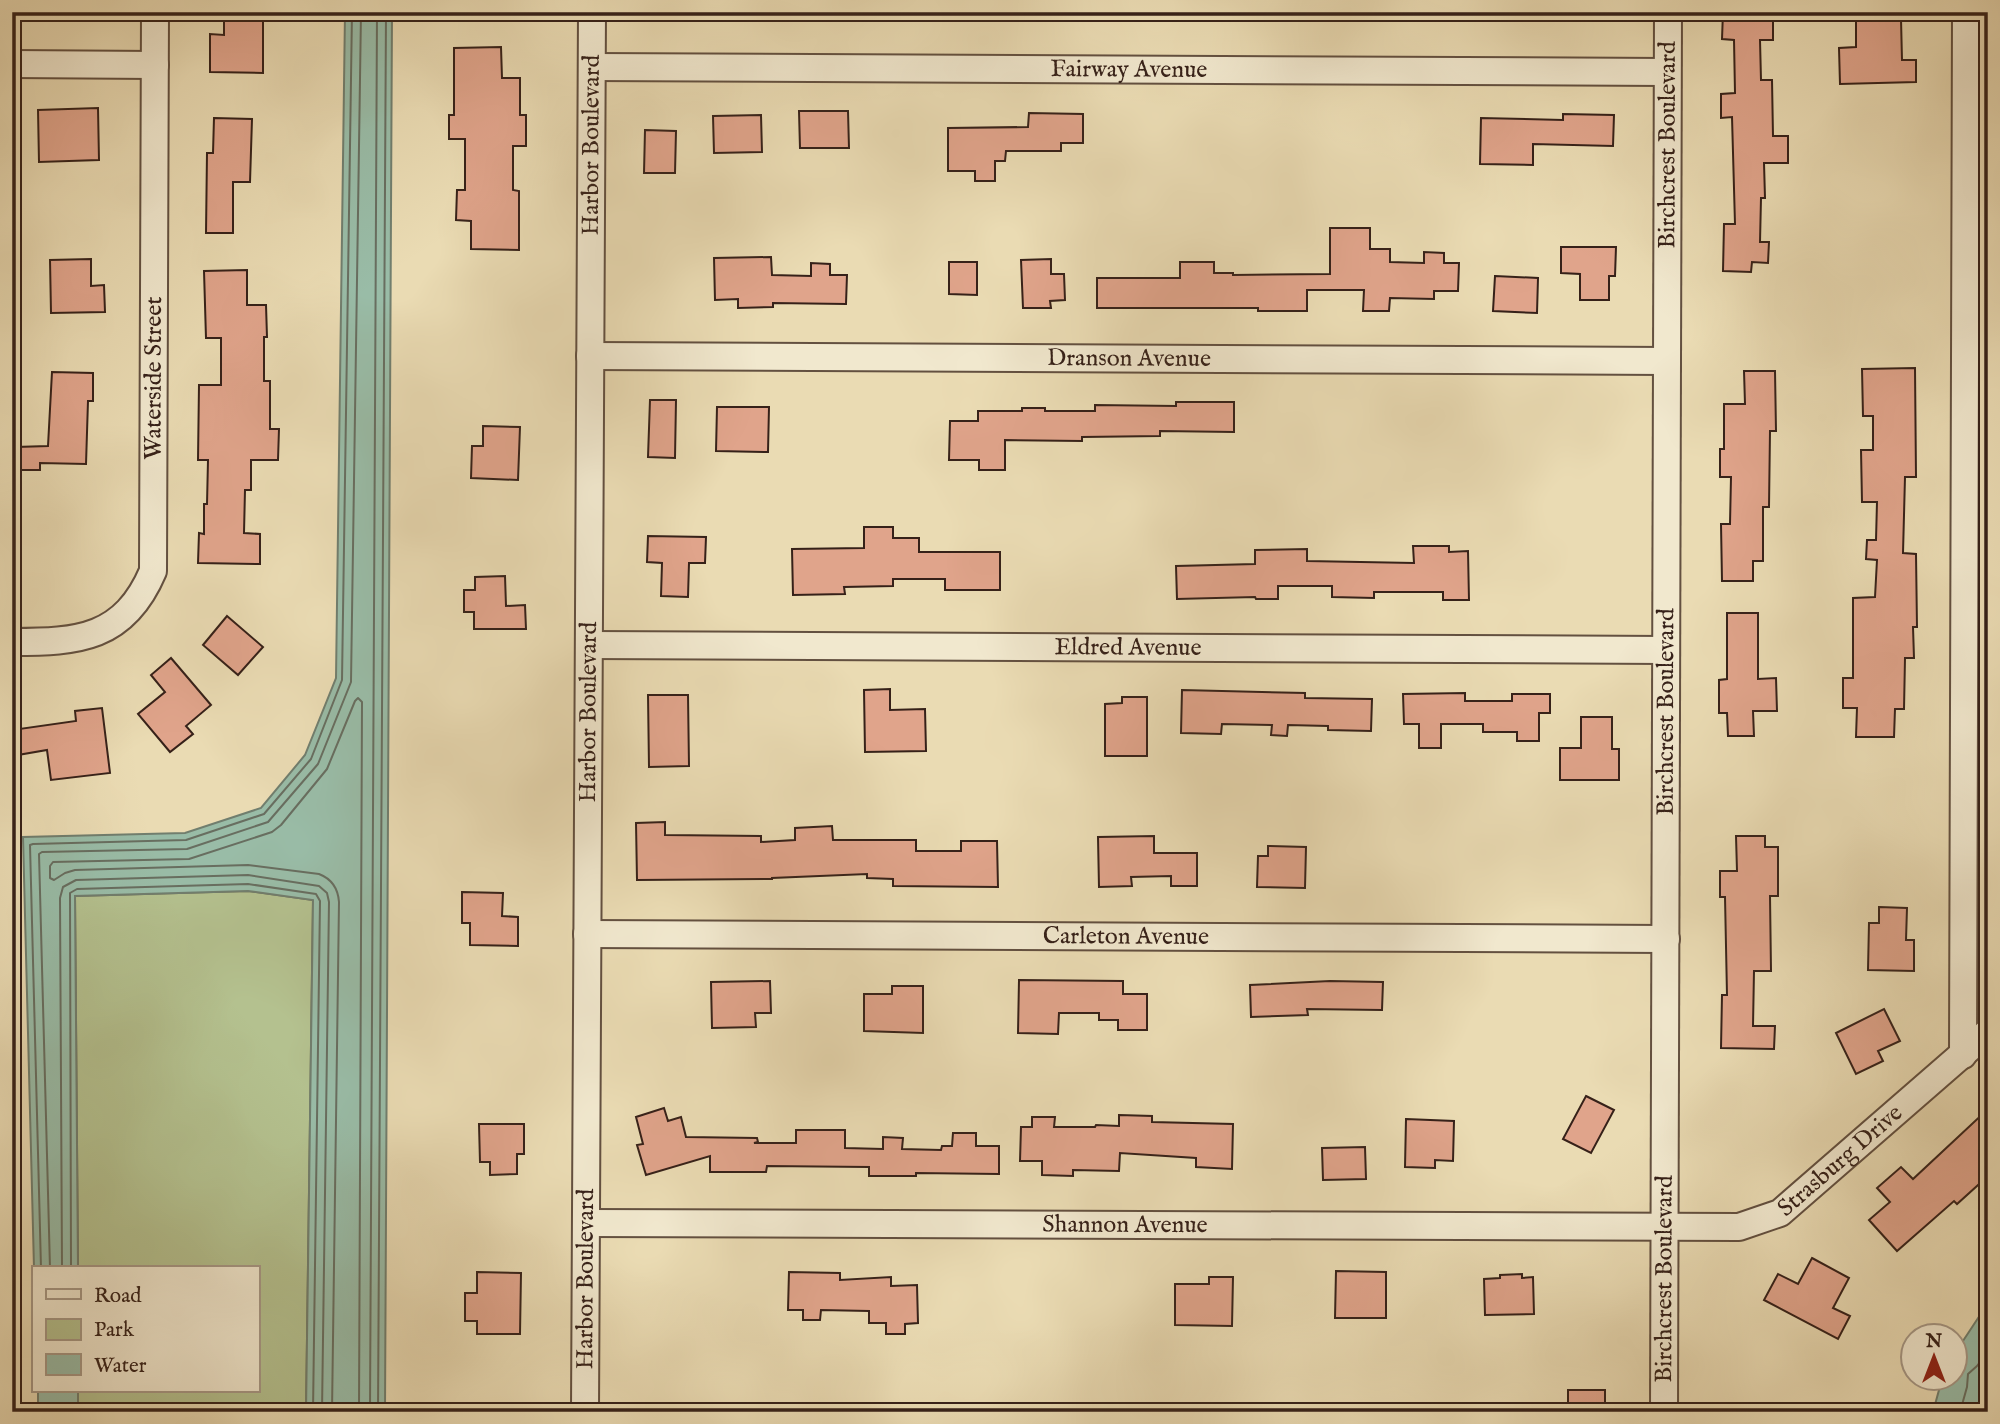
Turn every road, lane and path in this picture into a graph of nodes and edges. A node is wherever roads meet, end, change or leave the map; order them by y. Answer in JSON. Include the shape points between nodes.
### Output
{"nodes":[{"id":1,"x":155,"y":12,"type":"edge"},
{"id":2,"x":592,"y":12,"type":"edge"},
{"id":3,"x":1668,"y":12,"type":"edge"},
{"id":4,"x":1966,"y":12,"type":"edge"},
{"id":5,"x":12,"y":64,"type":"edge"},
{"id":6,"x":155,"y":65,"type":"junction"},
{"id":7,"x":592,"y":67,"type":"junction"},
{"id":8,"x":1667,"y":72,"type":"junction"},
{"id":9,"x":590,"y":356,"type":"junction"},
{"id":10,"x":1667,"y":361,"type":"junction"},
{"id":11,"x":12,"y":642,"type":"edge"},
{"id":12,"x":589,"y":645,"type":"junction"},
{"id":13,"x":1666,"y":650,"type":"junction"},
{"id":14,"x":587,"y":934,"type":"junction"},
{"id":15,"x":1665,"y":939,"type":"junction"},
{"id":16,"x":1988,"y":1032,"type":"edge"},
{"id":17,"x":1963,"y":1055,"type":"junction"},
{"id":18,"x":586,"y":1223,"type":"junction"},
{"id":19,"x":1665,"y":1228,"type":"junction"},
{"id":20,"x":585,"y":1412,"type":"edge"},
{"id":21,"x":1664,"y":1412,"type":"edge"}],
"edges":[{"from":1,"to":6,"type":"street","name":"Waterside Street"},
{"from":2,"to":7,"type":"street","name":"Harbor Boulevard"},
{"from":3,"to":8,"type":"street","name":"Birchcrest Boulevard"},
{"from":4,"to":17,"type":"street"},
{"from":5,"to":6,"type":"street"},
{"from":6,"to":11,"type":"street","name":"Waterside Street","via":[[153,570],[143,594],[108,629],[61,642]]},
{"from":7,"to":8,"type":"street","name":"Fairway Avenue"},
{"from":7,"to":9,"type":"street","name":"Harbor Boulevard"},
{"from":8,"to":10,"type":"street","name":"Birchcrest Boulevard"},
{"from":9,"to":10,"type":"street","name":"Dranson Avenue"},
{"from":9,"to":12,"type":"street","name":"Harbor Boulevard"},
{"from":10,"to":13,"type":"street","name":"Birchcrest Boulevard"},
{"from":12,"to":13,"type":"street","name":"Eldred Avenue"},
{"from":12,"to":14,"type":"street","name":"Harbor Boulevard"},
{"from":13,"to":15,"type":"street","name":"Birchcrest Boulevard"},
{"from":14,"to":15,"type":"street","name":"Carleton Avenue"},
{"from":14,"to":18,"type":"street","name":"Harbor Boulevard"},
{"from":15,"to":19,"type":"street","name":"Birchcrest Boulevard"},
{"from":16,"to":17,"type":"street","name":"Strasburg Drive"},
{"from":17,"to":19,"type":"street","name":"Strasburg Drive","via":[[1780,1213],[1739,1227]]},
{"from":18,"to":19,"type":"street","name":"Shannon Avenue"},
{"from":18,"to":20,"type":"street","name":"Harbor Boulevard"},
{"from":19,"to":21,"type":"street","name":"Birchcrest Boulevard"}]}
